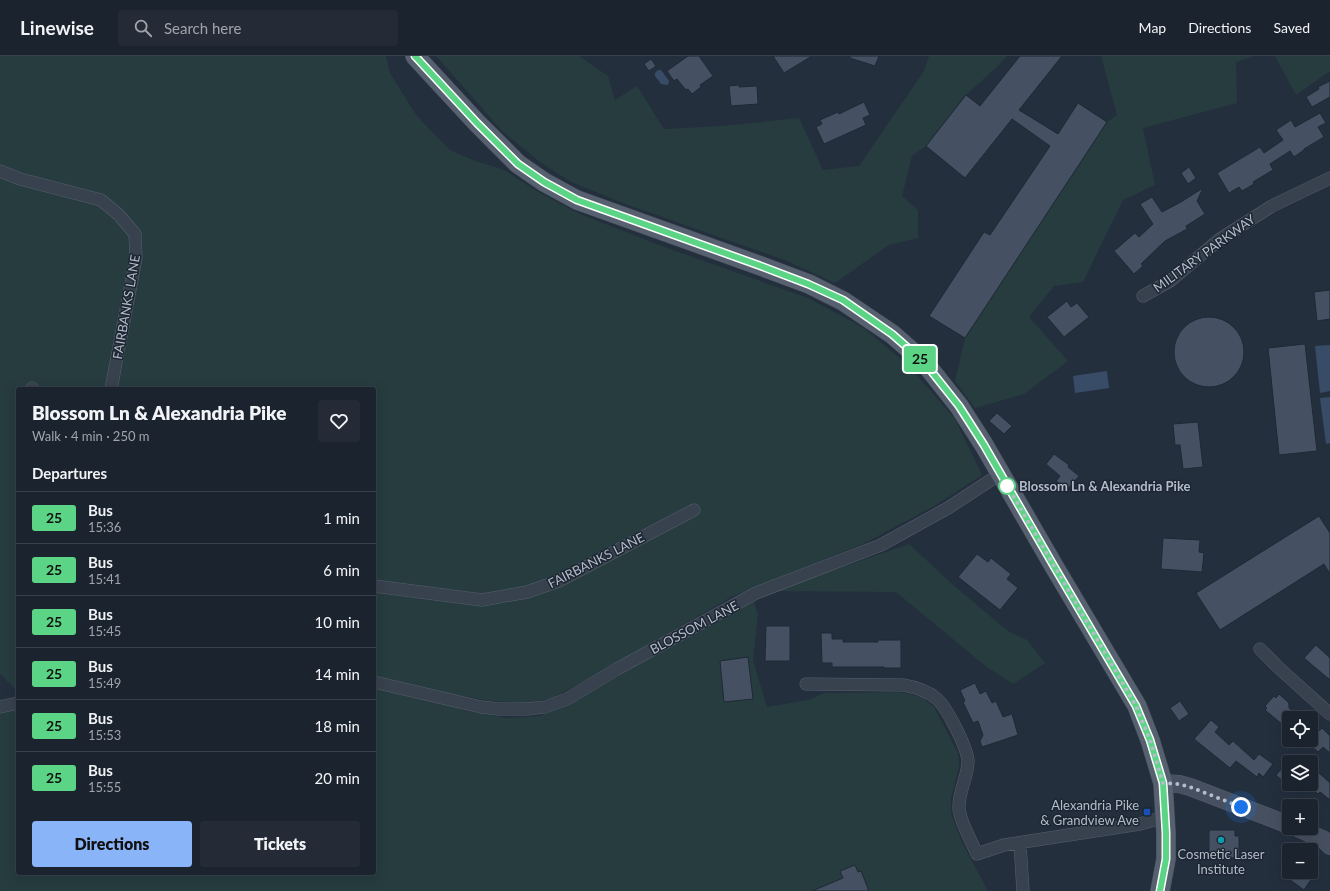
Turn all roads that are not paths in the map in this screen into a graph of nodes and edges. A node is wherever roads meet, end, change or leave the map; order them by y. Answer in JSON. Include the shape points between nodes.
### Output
{"nodes":[{"id":1,"x":415,"y":56,"type":"edge"},
{"id":2,"x":0,"y":171,"type":"edge"},
{"id":3,"x":1330,"y":178,"type":"edge"},
{"id":4,"x":1144,"y":296,"type":"dead end"},
{"id":5,"x":111,"y":387,"type":"edge"},
{"id":6,"x":1000,"y":474,"type":"junction"},
{"id":7,"x":694,"y":510,"type":"dead end"},
{"id":8,"x":376,"y":586,"type":"edge"},
{"id":9,"x":1260,"y":649,"type":"dead end"},
{"id":10,"x":376,"y":682,"type":"edge"},
{"id":11,"x":806,"y":684,"type":"dead end"},
{"id":12,"x":16,"y":703,"type":"edge"},
{"id":13,"x":0,"y":707,"type":"edge"},
{"id":14,"x":1330,"y":714,"type":"edge"},
{"id":15,"x":1163,"y":783,"type":"junction"},
{"id":16,"x":1164,"y":817,"type":"junction"},
{"id":17,"x":1282,"y":821,"type":"edge"},
{"id":18,"x":1313,"y":835,"type":"edge"},
{"id":19,"x":1020,"y":843,"type":"junction"},
{"id":20,"x":1330,"y":846,"type":"edge"},
{"id":21,"x":1023,"y":891,"type":"edge"},
{"id":22,"x":1160,"y":891,"type":"edge"}],
"edges":[{"from":1,"to":6,"type":"main road","via":[[518,164],[544,182],[577,200],[808,284],[843,300],[892,334],[924,362],[959,406]]},
{"from":2,"to":5,"type":"street","name":"FAIRBANKS LANE","via":[[20,179],[100,200],[119,215],[135,234],[136,258]]},
{"from":3,"to":4,"type":"street","name":"MILITARY PARKWAY","via":[[1272,206],[1242,224],[1170,281]]},
{"from":6,"to":10,"type":"street","name":"BLOSSOM LANE","via":[[948,508],[881,545],[756,592],[567,699],[545,707],[498,710]]},
{"from":6,"to":15,"type":"main road","via":[[1136,706]]},
{"from":7,"to":8,"type":"street","name":"FAIRBANKS LANE","via":[[559,581],[527,592],[482,600]]},
{"from":9,"to":14,"type":"street"},
{"from":11,"to":19,"type":"street","via":[[903,685],[916,687],[937,699],[964,744],[968,761],[959,810],[977,854],[1004,845]]},
{"from":12,"to":13,"type":"street"},
{"from":15,"to":16,"type":"main road"},
{"from":15,"to":17,"type":"street","via":[[1190,787]]},
{"from":16,"to":19,"type":"street","via":[[1140,824]]},
{"from":16,"to":22,"type":"main road","via":[[1166,859]]},
{"from":18,"to":20,"type":"street"},
{"from":19,"to":21,"type":"street"}]}
